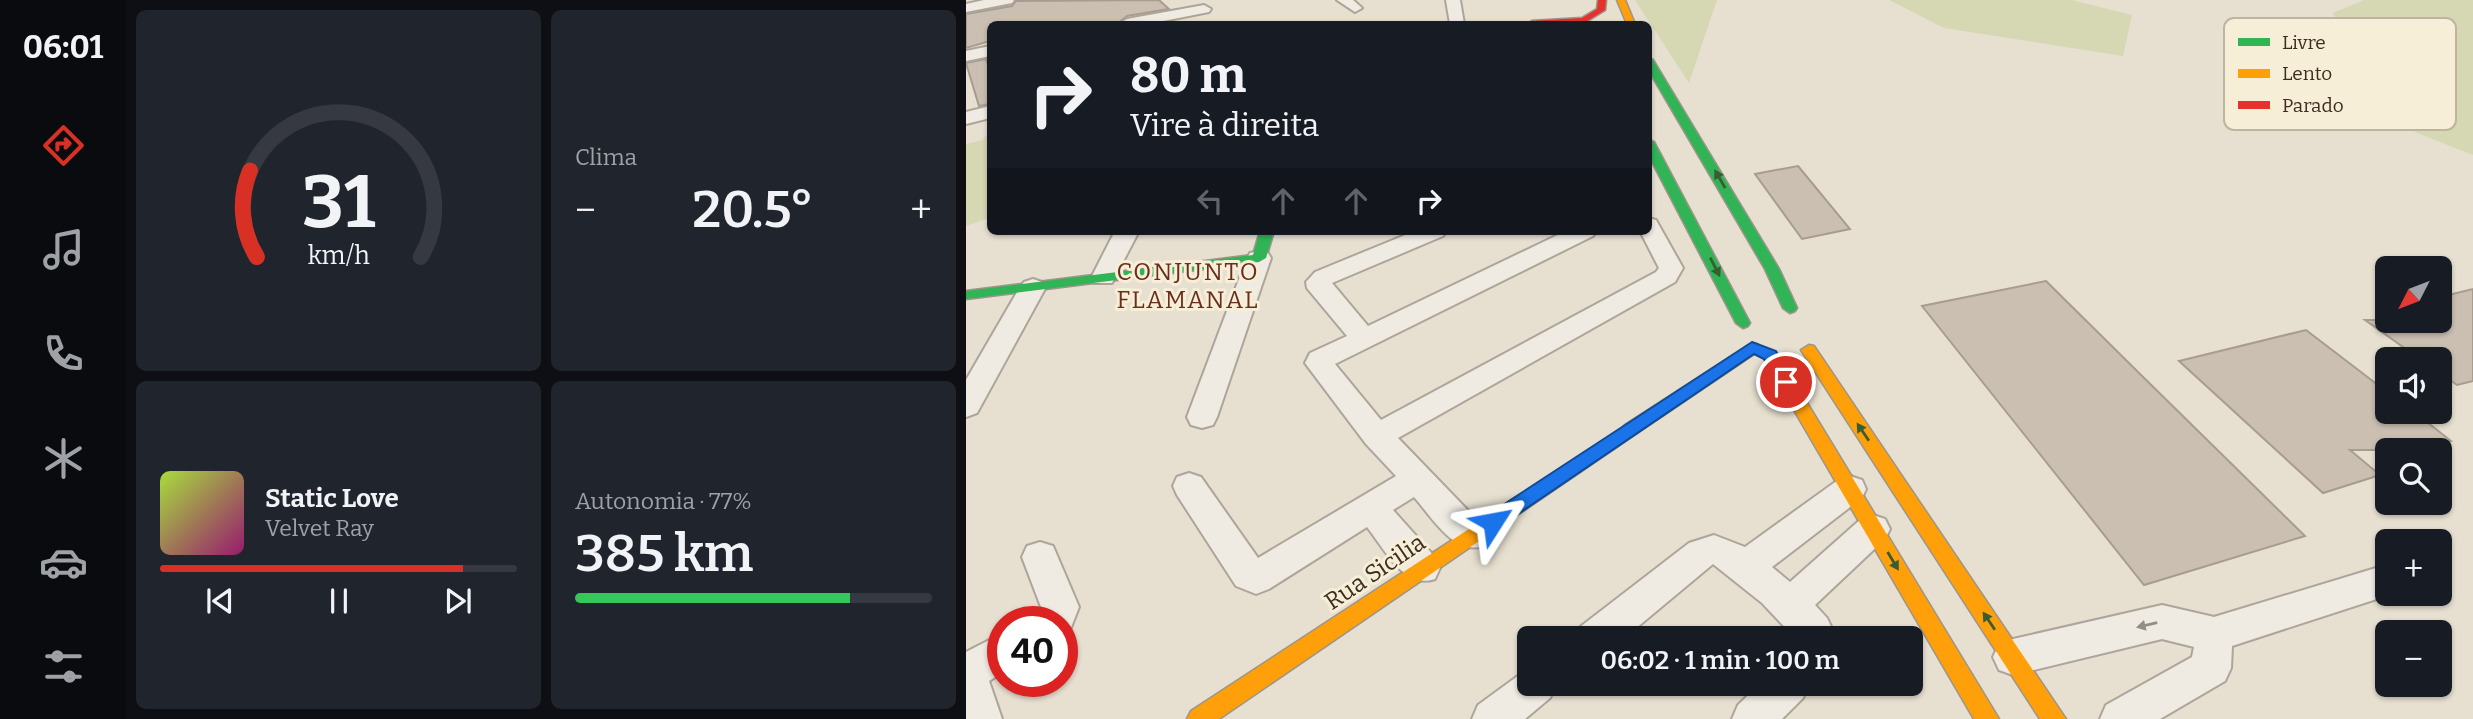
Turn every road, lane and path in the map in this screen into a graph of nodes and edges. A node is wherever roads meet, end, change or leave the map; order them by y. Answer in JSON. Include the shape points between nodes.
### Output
{"nodes":[{"id":1,"x":1007,"y":0,"type":"edge"},
{"id":2,"x":1453,"y":0,"type":"edge"},
{"id":3,"x":1577,"y":0,"type":"edge"},
{"id":4,"x":1602,"y":0,"type":"edge"},
{"id":5,"x":1621,"y":0,"type":"edge"},
{"id":6,"x":1200,"y":5,"type":"edge"},
{"id":7,"x":966,"y":8,"type":"edge"},
{"id":8,"x":1138,"y":21,"type":"edge"},
{"id":9,"x":1213,"y":21,"type":"edge"},
{"id":10,"x":1456,"y":21,"type":"edge"},
{"id":11,"x":1585,"y":21,"type":"edge"},
{"id":12,"x":1586,"y":21,"type":"edge"},
{"id":13,"x":1630,"y":21,"type":"edge"},
{"id":14,"x":987,"y":52,"type":"edge"},
{"id":15,"x":966,"y":56,"type":"edge"},
{"id":16,"x":1652,"y":67,"type":"edge"},
{"id":17,"x":987,"y":113,"type":"edge"},
{"id":18,"x":966,"y":118,"type":"edge"},
{"id":19,"x":1652,"y":149,"type":"edge"},
{"id":20,"x":1652,"y":232,"type":"edge"},
{"id":21,"x":1125,"y":235,"type":"edge"},
{"id":22,"x":1265,"y":235,"type":"edge"},
{"id":23,"x":1425,"y":235,"type":"edge"},
{"id":24,"x":1577,"y":235,"type":"edge"},
{"id":25,"x":1259,"y":258,"type":"junction"},
{"id":26,"x":1103,"y":278,"type":"junction"},
{"id":27,"x":1033,"y":287,"type":"junction"},
{"id":28,"x":966,"y":295,"type":"edge"},
{"id":29,"x":1770,"y":307,"type":"dead end"},
{"id":30,"x":1790,"y":308,"type":"junction"},
{"id":31,"x":1807,"y":314,"type":"dead end"},
{"id":32,"x":1364,"y":339,"type":"junction"},
{"id":33,"x":1752,"y":348,"type":"junction"},
{"id":34,"x":1770,"y":355,"type":"junction"},
{"id":35,"x":966,"y":407,"type":"edge"},
{"id":36,"x":1202,"y":417,"type":"dead end"},
{"id":37,"x":1377,"y":436,"type":"junction"},
{"id":38,"x":1416,"y":480,"type":"junction"},
{"id":39,"x":1189,"y":486,"type":"dead end"},
{"id":40,"x":1850,"y":489,"type":"junction"},
{"id":41,"x":1370,"y":507,"type":"junction"},
{"id":42,"x":1873,"y":528,"type":"junction"},
{"id":43,"x":1471,"y":536,"type":"junction"},
{"id":44,"x":1040,"y":557,"type":"dead end"},
{"id":45,"x":1745,"y":567,"type":"junction"},
{"id":46,"x":1422,"y":568,"type":"junction"},
{"id":47,"x":2375,"y":584,"type":"edge"},
{"id":48,"x":1790,"y":605,"type":"junction"},
{"id":49,"x":1060,"y":606,"type":"edge"},
{"id":50,"x":1610,"y":626,"type":"edge"},
{"id":51,"x":1807,"y":626,"type":"edge"},
{"id":52,"x":2214,"y":634,"type":"junction"},
{"id":53,"x":2013,"y":657,"type":"junction"},
{"id":54,"x":987,"y":661,"type":"edge"},
{"id":55,"x":966,"y":673,"type":"edge"},
{"id":56,"x":1521,"y":696,"type":"edge"},
{"id":57,"x":1777,"y":696,"type":"edge"},
{"id":58,"x":981,"y":719,"type":"edge"},
{"id":59,"x":1199,"y":719,"type":"edge"},
{"id":60,"x":1493,"y":719,"type":"edge"},
{"id":61,"x":1753,"y":719,"type":"edge"},
{"id":62,"x":1987,"y":719,"type":"edge"},
{"id":63,"x":2054,"y":719,"type":"edge"},
{"id":64,"x":2121,"y":719,"type":"edge"}],
"edges":[{"from":1,"to":7,"type":"street"},
{"from":2,"to":10,"type":"street"},
{"from":3,"to":11,"type":"street"},
{"from":4,"to":12,"type":"street","via":[[1601,10]]},
{"from":5,"to":13,"type":"street"},
{"from":6,"to":8,"type":"street"},
{"from":6,"to":9,"type":"street"},
{"from":14,"to":15,"type":"street"},
{"from":30,"to":16,"type":"street","one_way":true,"via":[[1781,281]]},
{"from":17,"to":18,"type":"street"},
{"from":19,"to":33,"type":"street","one_way":true,"via":[[1748,318],[1743,336]]},
{"from":20,"to":37,"type":"street","via":[[1671,268],[1666,277]]},
{"from":21,"to":26,"type":"street"},
{"from":22,"to":25,"type":"street"},
{"from":23,"to":32,"type":"street","via":[[1319,282]]},
{"from":24,"to":32,"type":"street"},
{"from":25,"to":26,"type":"street"},
{"from":25,"to":36,"type":"street"},
{"from":26,"to":27,"type":"street"},
{"from":27,"to":28,"type":"street"},
{"from":27,"to":35,"type":"street"},
{"from":29,"to":30,"type":"street"},
{"from":30,"to":31,"type":"street"},
{"from":32,"to":37,"type":"street","via":[[1319,363]]},
{"from":33,"to":34,"type":"street"},
{"from":33,"to":43,"type":"street","name":"Rua Sicilia"},
{"from":34,"to":40,"type":"street"},
{"from":53,"to":34,"type":"street","one_way":true,"via":[[1813,344],[1791,356]]},
{"from":37,"to":38,"type":"street"},
{"from":38,"to":41,"type":"street"},
{"from":38,"to":43,"type":"street"},
{"from":39,"to":41,"type":"street","via":[[1249,575],[1256,578]]},
{"from":40,"to":42,"type":"street"},
{"from":40,"to":45,"type":"street"},
{"from":41,"to":46,"type":"street"},
{"from":42,"to":48,"type":"street"},
{"from":42,"to":62,"type":"street","one_way":true},
{"from":43,"to":46,"type":"street","name":"Rua Sicilia"},
{"from":44,"to":49,"type":"street"},
{"from":45,"to":48,"type":"street"},
{"from":45,"to":50,"type":"street","via":[[1724,552],[1711,549],[1701,553]]},
{"from":46,"to":59,"type":"street","name":"Rua Sicilia"},
{"from":47,"to":52,"type":"street"},
{"from":48,"to":51,"type":"street"},
{"from":52,"to":53,"type":"street","one_way":true,"via":[[2162,622]]},
{"from":52,"to":64,"type":"street","via":[[2211,668]]},
{"from":53,"to":63,"type":"street"},
{"from":54,"to":55,"type":"street"},
{"from":55,"to":58,"type":"street"},
{"from":56,"to":60,"type":"street"},
{"from":57,"to":61,"type":"street"}]}
